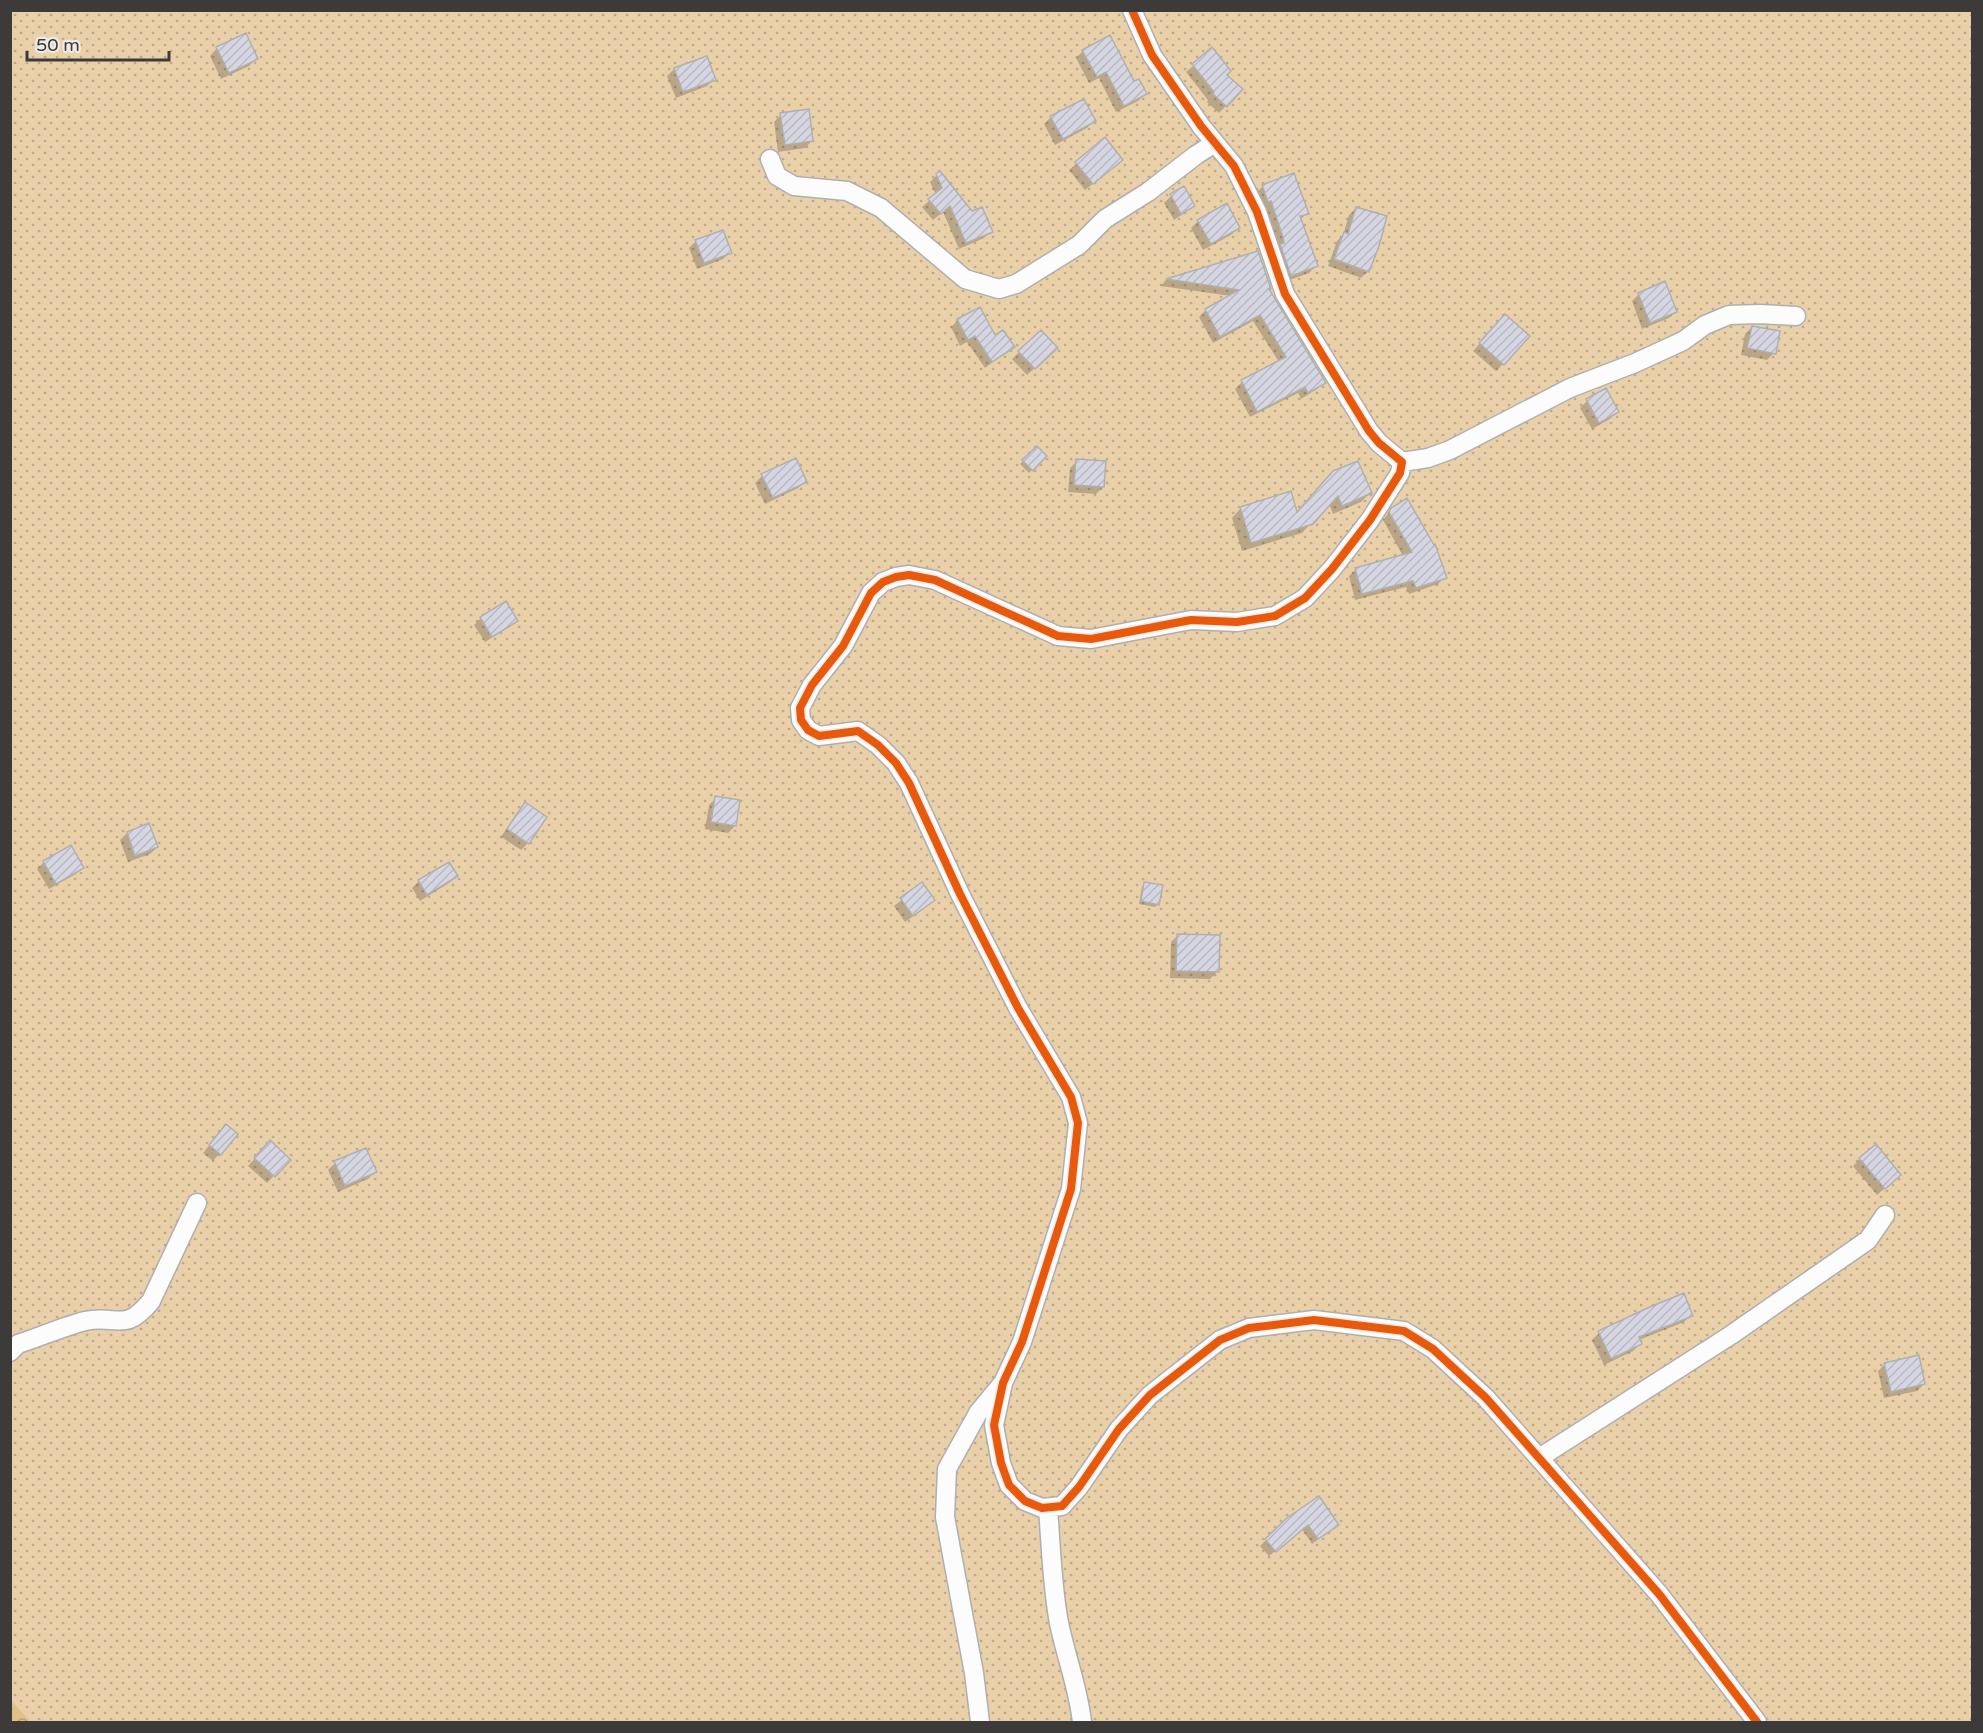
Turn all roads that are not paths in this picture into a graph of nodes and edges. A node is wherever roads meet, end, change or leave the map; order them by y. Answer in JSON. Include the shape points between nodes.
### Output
{"nodes":[{"id":1,"x":1132,"y":10,"type":"edge"},
{"id":2,"x":1215,"y":143,"type":"junction"},
{"id":3,"x":770,"y":159,"type":"dead end"},
{"id":4,"x":1796,"y":316,"type":"dead end"},
{"id":5,"x":1402,"y":462,"type":"junction"},
{"id":6,"x":197,"y":1203,"type":"dead end"},
{"id":7,"x":1885,"y":1215,"type":"dead end"},
{"id":8,"x":10,"y":1352,"type":"edge"},
{"id":9,"x":1003,"y":1383,"type":"junction"},
{"id":10,"x":1539,"y":1458,"type":"junction"},
{"id":11,"x":1048,"y":1508,"type":"junction"},
{"id":12,"x":980,"y":1722,"type":"edge"},
{"id":13,"x":1082,"y":1722,"type":"edge"},
{"id":14,"x":1757,"y":1722,"type":"edge"}],
"edges":[{"from":1,"to":2,"type":"street","via":[[1152,55]]},
{"from":2,"to":3,"type":"street","via":[[1105,219],[1079,245],[1016,284],[999,289],[964,279],[881,208],[847,191],[794,186],[777,176]]},
{"from":2,"to":5,"type":"street","via":[[1234,166],[1257,212],[1285,294],[1369,431]]},
{"from":4,"to":5,"type":"street","via":[[1729,315],[1705,325],[1683,341],[1570,388],[1450,450]]},
{"from":5,"to":9,"type":"street","via":[[1400,473],[1370,520],[1332,569],[1305,598],[1275,616],[1237,622],[1191,620],[1091,639],[1058,636],[935,580],[896,577],[871,593],[843,646],[812,685],[800,708],[801,720],[813,733],[819,736],[858,731],[896,763],[1013,998],[1071,1097],[1078,1123],[1071,1189],[1022,1342]]},
{"from":6,"to":8,"type":"street","via":[[151,1301],[140,1314],[125,1321],[87,1321],[18,1344]]},
{"from":7,"to":10,"type":"street","via":[[1868,1240],[1731,1335]]},
{"from":9,"to":11,"type":"street","via":[[994,1425],[1001,1463],[1009,1485],[1025,1501]]},
{"from":9,"to":12,"type":"street","via":[[978,1413],[947,1469],[945,1517]]},
{"from":10,"to":11,"type":"street","via":[[1486,1398],[1433,1349],[1404,1331],[1314,1320],[1249,1328],[1220,1341],[1150,1395],[1119,1429],[1062,1506]]},
{"from":10,"to":14,"type":"street","via":[[1659,1594]]},
{"from":11,"to":13,"type":"street","via":[[1059,1623]]}]}
